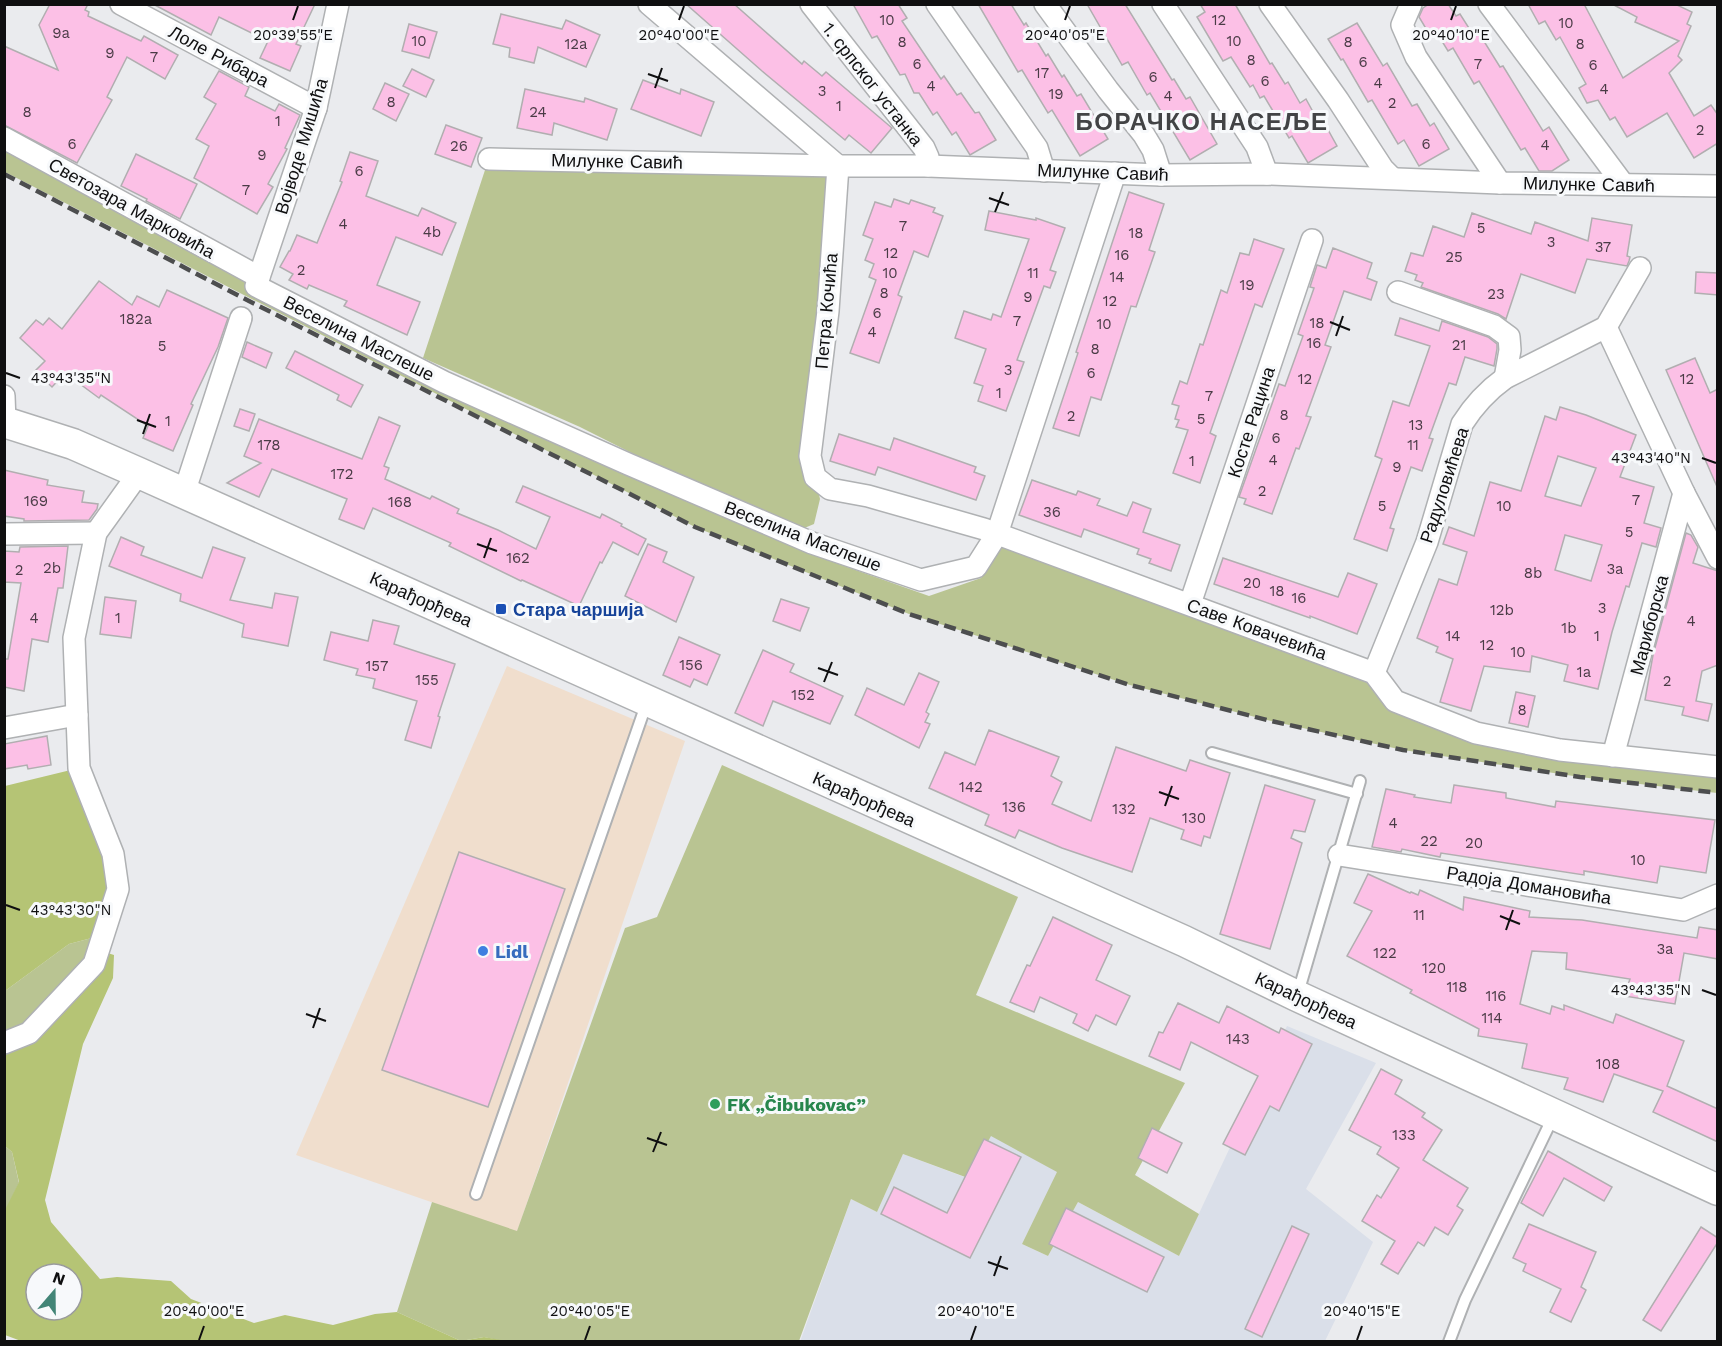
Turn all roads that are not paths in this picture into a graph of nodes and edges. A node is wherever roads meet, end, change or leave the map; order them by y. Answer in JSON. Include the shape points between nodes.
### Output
{"nodes":[{"id":1,"x":121,"y":4,"type":"edge"},
{"id":2,"x":338,"y":4,"type":"edge"},
{"id":3,"x":649,"y":4,"type":"edge"},
{"id":4,"x":811,"y":4,"type":"edge"},
{"id":5,"x":937,"y":4,"type":"edge"},
{"id":6,"x":1045,"y":4,"type":"edge"},
{"id":7,"x":1163,"y":4,"type":"edge"},
{"id":8,"x":1270,"y":4,"type":"edge"},
{"id":9,"x":1411,"y":4,"type":"edge"},
{"id":10,"x":1489,"y":4,"type":"edge"},
{"id":11,"x":316,"y":108,"type":"junction"},
{"id":12,"x":4,"y":138,"type":"edge"},
{"id":13,"x":489,"y":159,"type":"dead end"},
{"id":14,"x":838,"y":166,"type":"junction"},
{"id":15,"x":928,"y":166,"type":"junction"},
{"id":16,"x":1044,"y":171,"type":"junction"},
{"id":17,"x":1115,"y":173,"type":"junction"},
{"id":18,"x":1267,"y":174,"type":"junction"},
{"id":19,"x":1161,"y":175,"type":"junction"},
{"id":20,"x":1392,"y":178,"type":"junction"},
{"id":21,"x":1500,"y":183,"type":"junction"},
{"id":22,"x":1623,"y":184,"type":"junction"},
{"id":23,"x":1718,"y":186,"type":"edge"},
{"id":24,"x":1312,"y":240,"type":"dead end"},
{"id":25,"x":1640,"y":268,"type":"dead end"},
{"id":26,"x":257,"y":282,"type":"junction"},
{"id":27,"x":1398,"y":292,"type":"dead end"},
{"id":28,"x":241,"y":318,"type":"dead end"},
{"id":29,"x":1606,"y":327,"type":"junction"},
{"id":30,"x":1505,"y":378,"type":"junction"},
{"id":31,"x":4,"y":396,"type":"edge"},
{"id":32,"x":5,"y":422,"type":"edge"},
{"id":33,"x":810,"y":456,"type":"joint"},
{"id":34,"x":139,"y":473,"type":"junction"},
{"id":35,"x":184,"y":493,"type":"junction"},
{"id":36,"x":1684,"y":493,"type":"junction"},
{"id":37,"x":96,"y":533,"type":"junction"},
{"id":38,"x":4,"y":534,"type":"edge"},
{"id":39,"x":997,"y":534,"type":"junction"},
{"id":40,"x":1718,"y":558,"type":"edge"},
{"id":41,"x":1190,"y":604,"type":"junction"},
{"id":42,"x":1374,"y":673,"type":"junction"},
{"id":43,"x":647,"y":701,"type":"junction"},
{"id":44,"x":77,"y":714,"type":"junction"},
{"id":45,"x":4,"y":728,"type":"edge"},
{"id":46,"x":1212,"y":753,"type":"dead end"},
{"id":47,"x":1613,"y":756,"type":"junction"},
{"id":48,"x":1718,"y":767,"type":"edge"},
{"id":49,"x":1360,"y":781,"type":"dead end"},
{"id":50,"x":1357,"y":794,"type":"junction"},
{"id":51,"x":1339,"y":855,"type":"junction"},
{"id":52,"x":1718,"y":895,"type":"edge"},
{"id":53,"x":1297,"y":996,"type":"junction"},
{"id":54,"x":4,"y":1043,"type":"edge"},
{"id":55,"x":1554,"y":1115,"type":"junction"},
{"id":56,"x":1718,"y":1190,"type":"edge"},
{"id":57,"x":476,"y":1194,"type":"dead end"},
{"id":58,"x":1449,"y":1341,"type":"edge"}],
"edges":[{"from":1,"to":11,"type":"street","name":"Лоле Рибара"},
{"from":2,"to":11,"type":"street","name":"Војводе Мишића"},
{"from":3,"to":14,"type":"street"},
{"from":4,"to":15,"type":"street","name":"1. српског устанка","via":[[924,148]]},
{"from":5,"to":16,"type":"street","via":[[1037,148]]},
{"from":6,"to":19,"type":"street","via":[[1144,135]]},
{"from":7,"to":18,"type":"street","via":[[1257,147]]},
{"from":8,"to":20,"type":"street"},
{"from":9,"to":21,"type":"street","via":[[1402,25],[1416,57]]},
{"from":10,"to":22,"type":"street"},
{"from":11,"to":26,"type":"street","name":"Војводе Мишића"},
{"from":12,"to":26,"type":"street","name":"Светозара Марковића"},
{"from":13,"to":14,"type":"street","name":"Милунке Савић"},
{"from":14,"to":15,"type":"street","name":"Милунке Савић"},
{"from":14,"to":33,"type":"street","name":"Петра Кочића","via":[[828,311]]},
{"from":15,"to":16,"type":"street","name":"Милунке Савић"},
{"from":16,"to":17,"type":"street","name":"Милунке Савић"},
{"from":17,"to":19,"type":"street","name":"Милунке Савић"},
{"from":17,"to":39,"type":"street","name":"Веселина Маслеше"},
{"from":18,"to":19,"type":"street","name":"Милунке Савић"},
{"from":18,"to":20,"type":"street","name":"Милунке Савић"},
{"from":20,"to":21,"type":"street","name":"Милунке Савић"},
{"from":21,"to":22,"type":"street","name":"Милунке Савић"},
{"from":22,"to":23,"type":"street","name":"Милунке Савић"},
{"from":24,"to":41,"type":"street","name":"Косте Рацина"},
{"from":25,"to":29,"type":"street"},
{"from":26,"to":39,"type":"street","name":"Веселина Маслеше","via":[[444,382],[812,543],[855,558],[921,580],[976,567]]},
{"from":27,"to":30,"type":"street","via":[[1494,326],[1509,337]]},
{"from":28,"to":35,"type":"street"},
{"from":29,"to":30,"type":"street","name":"Радуловићева"},
{"from":29,"to":36,"type":"street"},
{"from":30,"to":42,"type":"street","name":"Радуловићева","via":[[1482,398],[1462,424],[1427,542]]},
{"from":31,"to":32,"type":"street","name":"Карађорђева"},
{"from":32,"to":34,"type":"street","name":"Карађорђева","via":[[73,444]]},
{"from":33,"to":39,"type":"street","name":"Саве Ковачевића","via":[[815,477],[830,489]]},
{"from":34,"to":35,"type":"street","name":"Карађорђева"},
{"from":34,"to":37,"type":"street"},
{"from":35,"to":43,"type":"street","name":"Карађорђева"},
{"from":36,"to":40,"type":"street"},
{"from":36,"to":47,"type":"street","name":"Мариборска"},
{"from":37,"to":38,"type":"street"},
{"from":37,"to":44,"type":"street","via":[[74,638]]},
{"from":39,"to":41,"type":"street","name":"Саве Ковачевића"},
{"from":41,"to":42,"type":"street","name":"Саве Ковачевића"},
{"from":42,"to":47,"type":"street","via":[[1395,701],[1476,733]]},
{"from":43,"to":53,"type":"street","name":"Карађорђева","via":[[1184,941]]},
{"from":43,"to":57,"type":"lane"},
{"from":44,"to":45,"type":"street"},
{"from":44,"to":54,"type":"street","via":[[79,768],[113,854],[118,889],[94,964],[29,1033]]},
{"from":46,"to":50,"type":"lane"},
{"from":47,"to":48,"type":"street"},
{"from":49,"to":50,"type":"lane"},
{"from":50,"to":51,"type":"lane"},
{"from":51,"to":52,"type":"street","name":"Радоја Домановића","via":[[1683,910]]},
{"from":51,"to":53,"type":"lane"},
{"from":53,"to":55,"type":"street","name":"Карађорђева"},
{"from":55,"to":56,"type":"street","name":"Карађорђева"},
{"from":55,"to":58,"type":"lane"}]}
